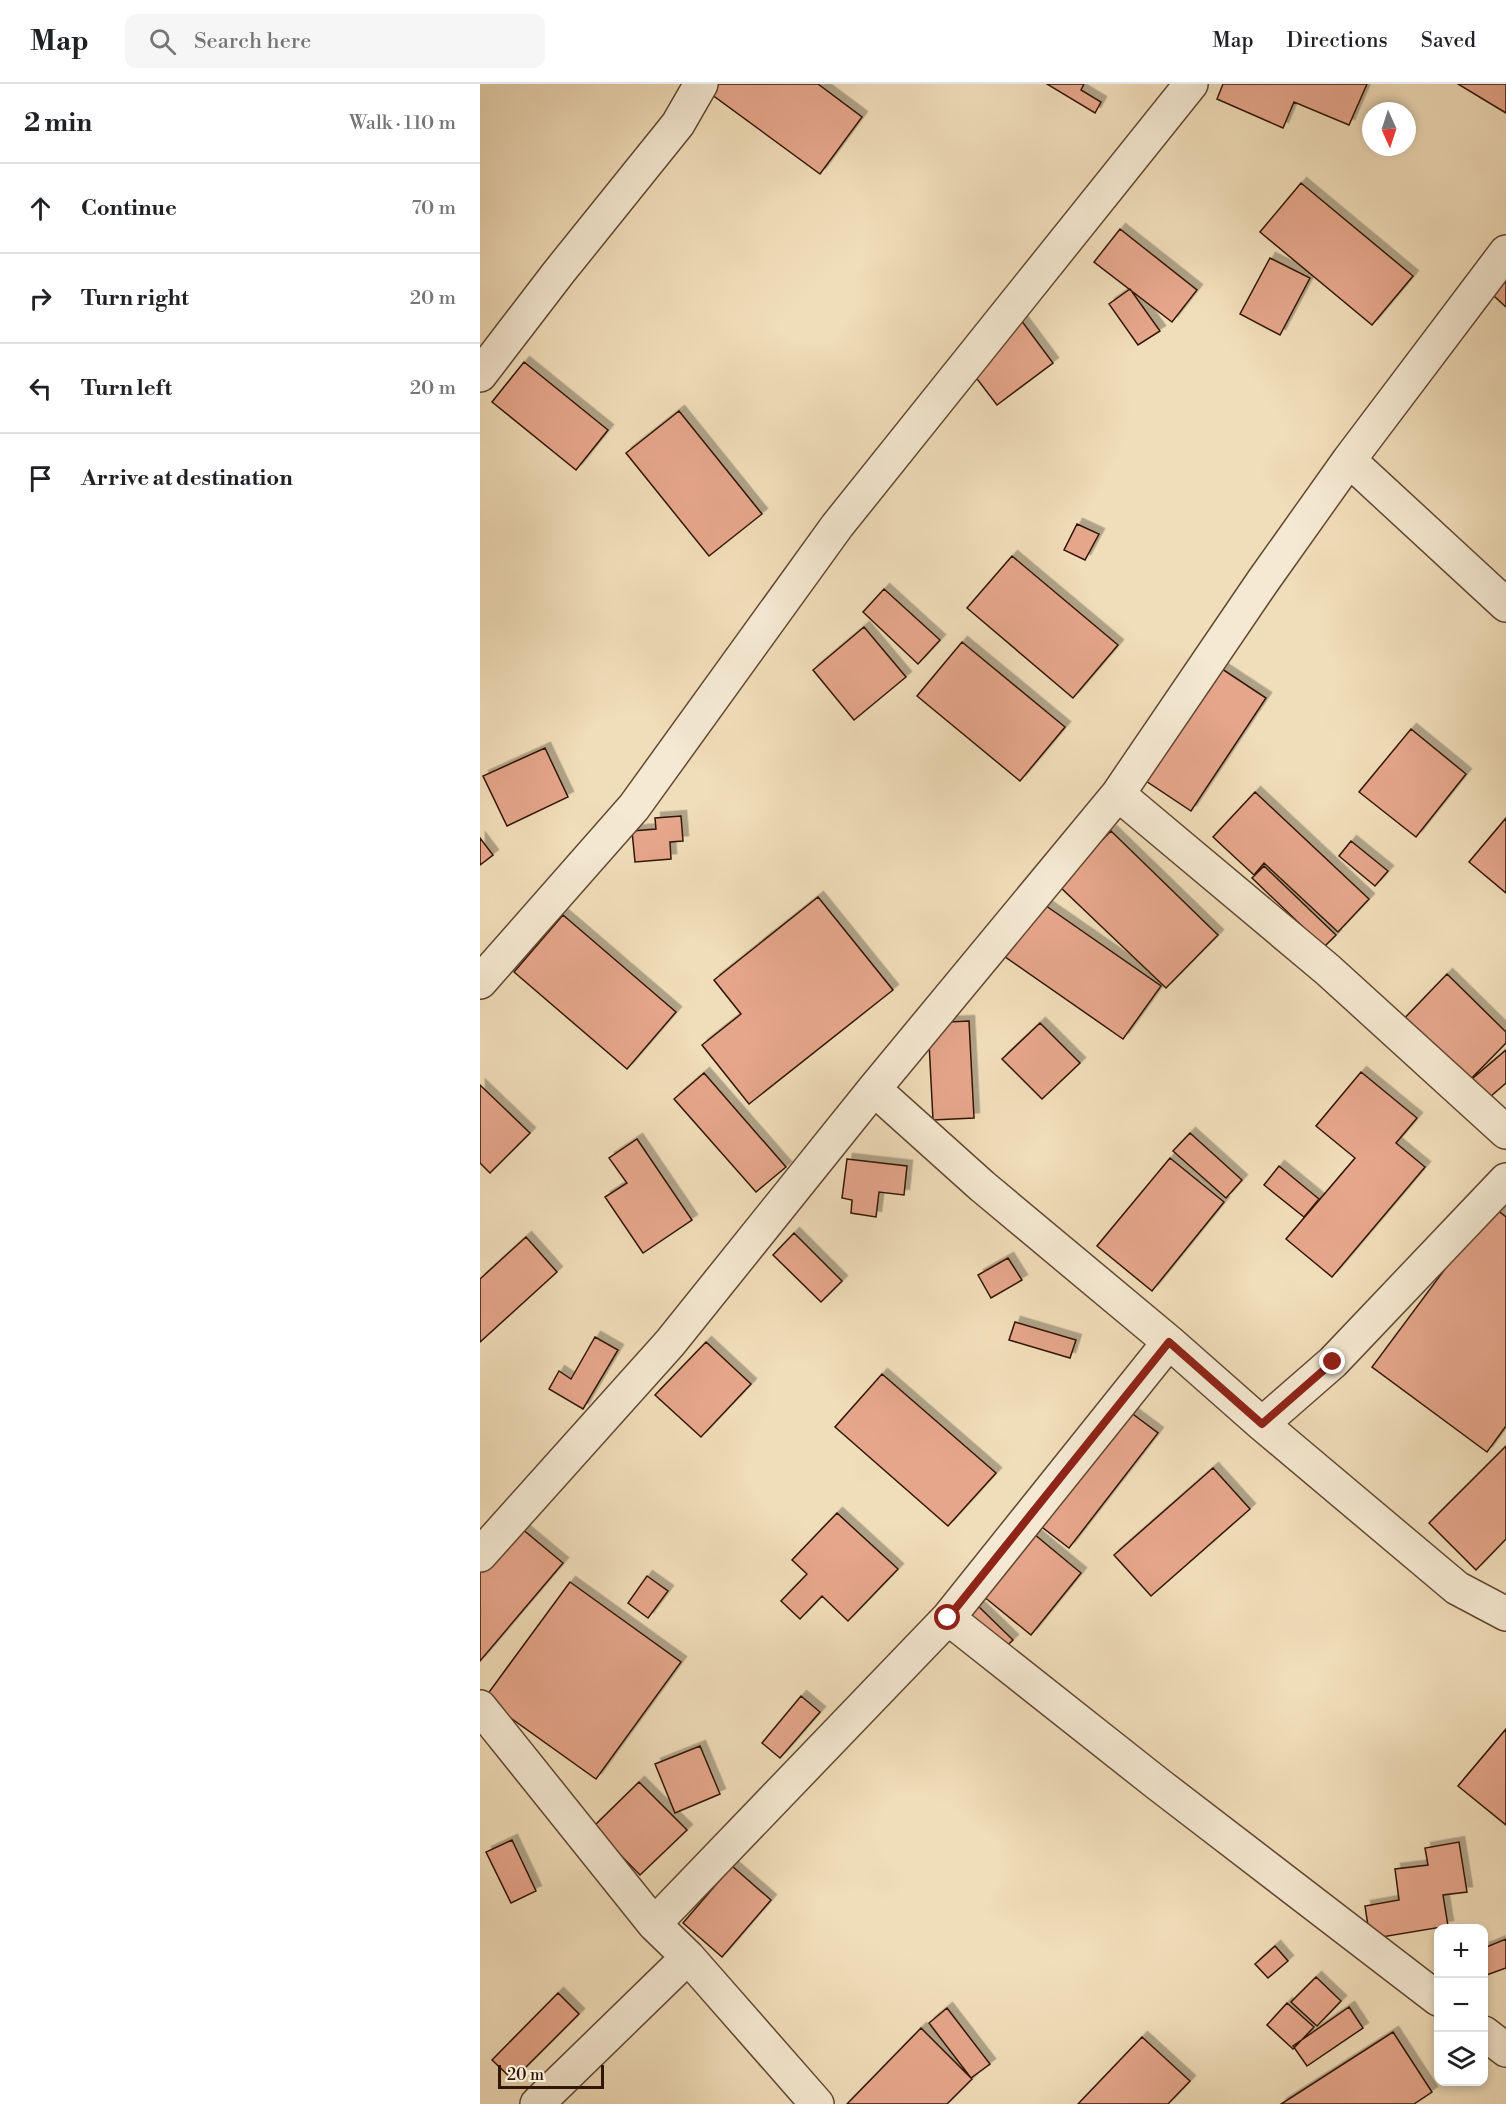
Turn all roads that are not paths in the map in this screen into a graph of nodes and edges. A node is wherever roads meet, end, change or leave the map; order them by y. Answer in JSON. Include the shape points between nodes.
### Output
{"nodes":[{"id":1,"x":700,"y":84,"type":"edge"},
{"id":2,"x":1191,"y":84,"type":"edge"},
{"id":3,"x":1506,"y":252,"type":"edge"},
{"id":4,"x":480,"y":375,"type":"edge"},
{"id":5,"x":1348,"y":459,"type":"junction"},
{"id":6,"x":1506,"y":605,"type":"edge"},
{"id":7,"x":1118,"y":794,"type":"junction"},
{"id":8,"x":480,"y":982,"type":"edge"},
{"id":9,"x":874,"y":1089,"type":"junction"},
{"id":10,"x":1506,"y":1132,"type":"edge"},
{"id":11,"x":1506,"y":1180,"type":"edge"},
{"id":12,"x":1169,"y":1342,"type":"junction"},
{"id":13,"x":1262,"y":1424,"type":"junction"},
{"id":14,"x":480,"y":1555,"type":"edge"},
{"id":15,"x":1506,"y":1614,"type":"edge"},
{"id":16,"x":948,"y":1618,"type":"junction"},
{"id":17,"x":480,"y":1707,"type":"edge"},
{"id":18,"x":654,"y":1924,"type":"junction"},
{"id":19,"x":688,"y":1957,"type":"junction"},
{"id":20,"x":1434,"y":1996,"type":"edge"},
{"id":21,"x":1488,"y":2036,"type":"edge"},
{"id":22,"x":1506,"y":2050,"type":"edge"},
{"id":23,"x":537,"y":2104,"type":"edge"},
{"id":24,"x":817,"y":2104,"type":"edge"}],
"edges":[{"from":1,"to":4,"type":"street","via":[[678,124]]},
{"from":2,"to":8,"type":"street","via":[[837,526],[634,807]]},
{"from":3,"to":5,"type":"street"},
{"from":5,"to":6,"type":"street"},
{"from":5,"to":7,"type":"street"},
{"from":7,"to":9,"type":"street"},
{"from":7,"to":10,"type":"street","via":[[1328,970]]},
{"from":9,"to":12,"type":"street","via":[[982,1186]]},
{"from":9,"to":14,"type":"street","via":[[670,1343]]},
{"from":11,"to":13,"type":"street","via":[[1333,1362]]},
{"from":12,"to":13,"type":"street"},
{"from":12,"to":16,"type":"street"},
{"from":13,"to":15,"type":"street","via":[[1457,1588]]},
{"from":16,"to":18,"type":"street"},
{"from":16,"to":20,"type":"street"},
{"from":17,"to":18,"type":"street"},
{"from":18,"to":19,"type":"street"},
{"from":19,"to":23,"type":"street"},
{"from":19,"to":24,"type":"street"},
{"from":21,"to":22,"type":"street"}]}
